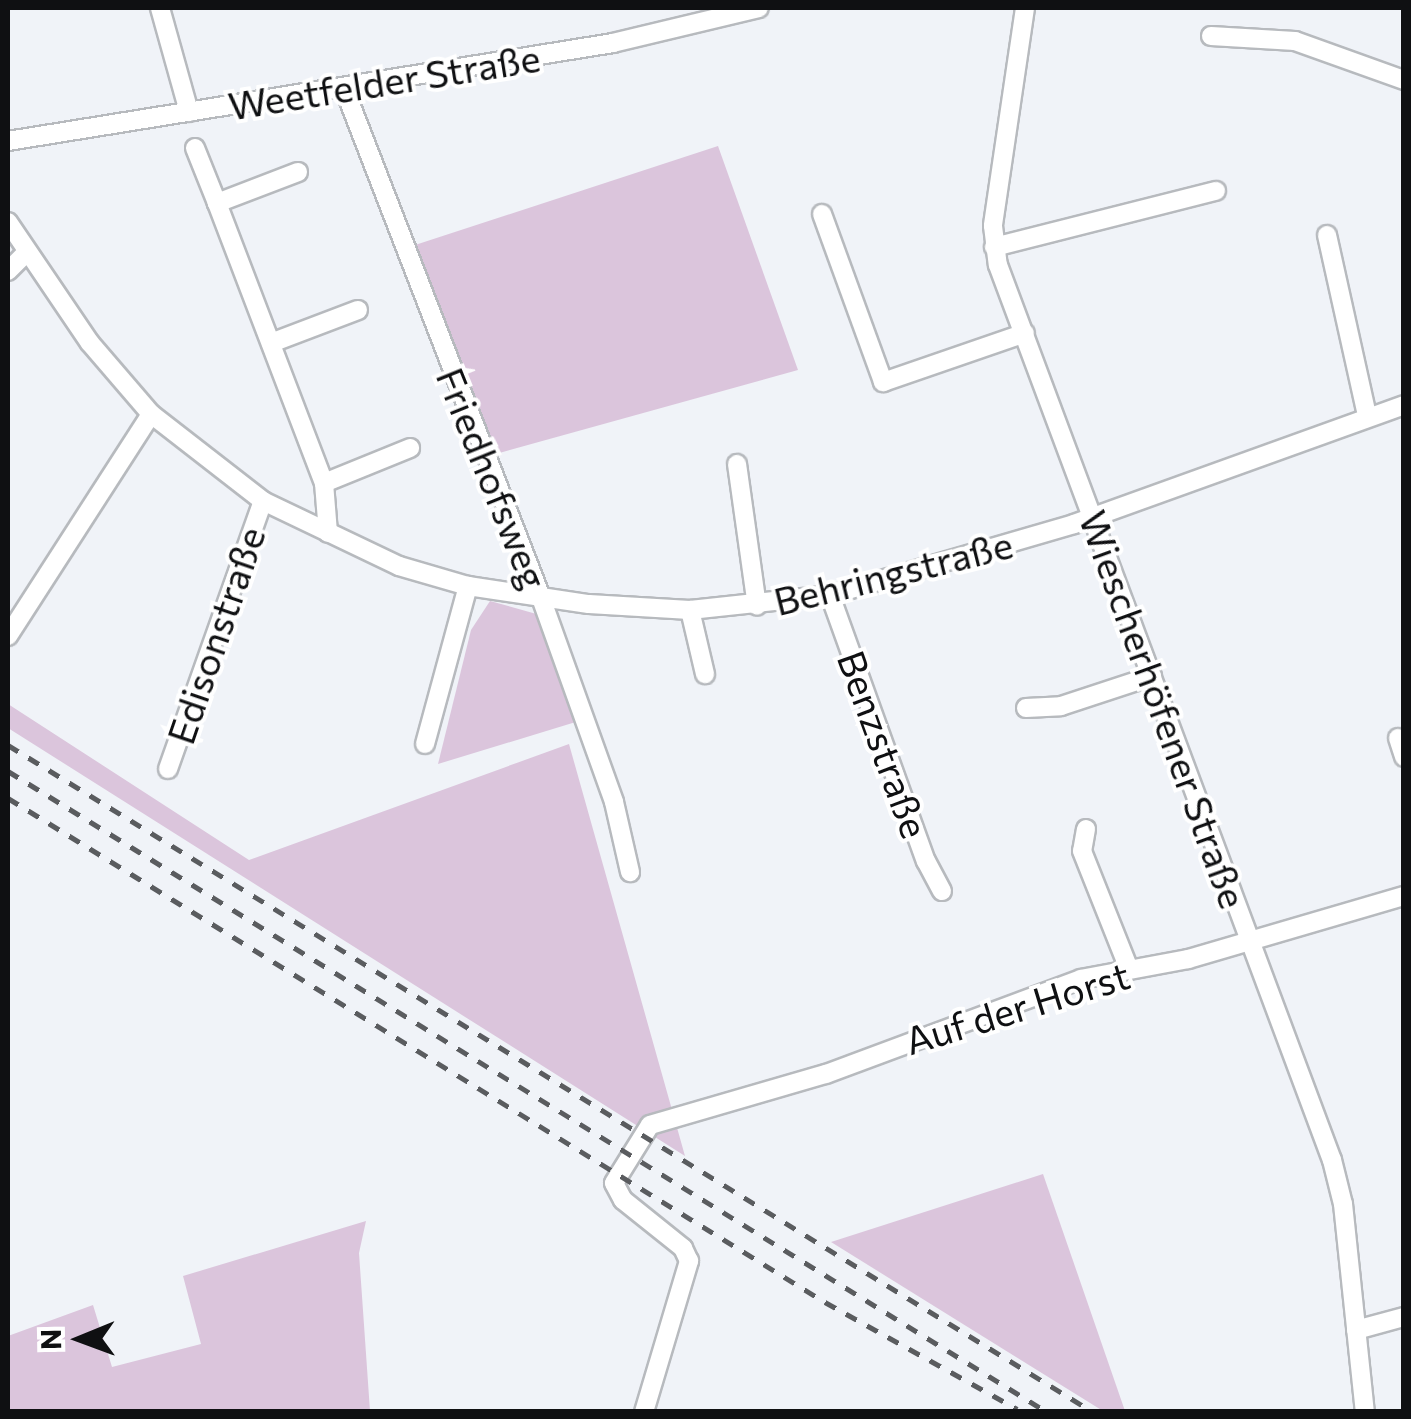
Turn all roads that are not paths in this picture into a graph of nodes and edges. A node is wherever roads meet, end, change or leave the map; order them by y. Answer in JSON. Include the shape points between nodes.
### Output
{"nodes":[{"id":1,"x":160,"y":8,"type":"edge"},
{"id":2,"x":759,"y":8,"type":"edge"},
{"id":3,"x":1024,"y":8,"type":"edge"},
{"id":4,"x":1211,"y":36,"type":"dead end"},
{"id":5,"x":1404,"y":80,"type":"edge"},
{"id":6,"x":344,"y":88,"type":"junction"},
{"id":7,"x":189,"y":112,"type":"junction"},
{"id":8,"x":8,"y":141,"type":"edge"},
{"id":9,"x":195,"y":148,"type":"dead end"},
{"id":10,"x":298,"y":172,"type":"dead end"},
{"id":11,"x":1216,"y":191,"type":"dead end"},
{"id":12,"x":218,"y":203,"type":"junction"},
{"id":13,"x":822,"y":214,"type":"dead end"},
{"id":14,"x":8,"y":222,"type":"edge"},
{"id":15,"x":1327,"y":235,"type":"dead end"},
{"id":16,"x":994,"y":247,"type":"junction"},
{"id":17,"x":27,"y":252,"type":"junction"},
{"id":18,"x":8,"y":271,"type":"edge"},
{"id":19,"x":358,"y":310,"type":"dead end"},
{"id":20,"x":1025,"y":334,"type":"junction"},
{"id":21,"x":271,"y":343,"type":"junction"},
{"id":22,"x":1404,"y":405,"type":"edge"},
{"id":23,"x":151,"y":414,"type":"junction"},
{"id":24,"x":1367,"y":416,"type":"junction"},
{"id":25,"x":410,"y":448,"type":"dead end"},
{"id":26,"x":737,"y":464,"type":"dead end"},
{"id":27,"x":324,"y":483,"type":"junction"},
{"id":28,"x":262,"y":502,"type":"junction"},
{"id":29,"x":1092,"y":514,"type":"junction"},
{"id":30,"x":328,"y":533,"type":"junction"},
{"id":31,"x":468,"y":586,"type":"junction"},
{"id":32,"x":540,"y":595,"type":"junction"},
{"id":33,"x":830,"y":595,"type":"junction"},
{"id":34,"x":758,"y":606,"type":"junction"},
{"id":35,"x":690,"y":610,"type":"junction"},
{"id":36,"x":8,"y":636,"type":"edge"},
{"id":37,"x":705,"y":674,"type":"dead end"},
{"id":38,"x":1152,"y":676,"type":"junction"},
{"id":39,"x":1026,"y":708,"type":"dead end"},
{"id":40,"x":425,"y":744,"type":"dead end"},
{"id":41,"x":168,"y":769,"type":"dead end"},
{"id":42,"x":1086,"y":829,"type":"dead end"},
{"id":43,"x":630,"y":872,"type":"dead end"},
{"id":44,"x":942,"y":891,"type":"dead end"},
{"id":45,"x":1404,"y":896,"type":"edge"},
{"id":46,"x":1250,"y":942,"type":"junction"},
{"id":47,"x":1129,"y":969,"type":"junction"},
{"id":48,"x":1404,"y":1317,"type":"edge"},
{"id":49,"x":1356,"y":1330,"type":"junction"},
{"id":50,"x":644,"y":1412,"type":"edge"},
{"id":51,"x":1365,"y":1412,"type":"edge"}],
"edges":[{"from":1,"to":7,"type":"street"},
{"from":2,"to":6,"type":"street","name":"Weetfelder Straße","via":[[613,43]]},
{"from":3,"to":16,"type":"street","name":"Wiescherhöfener Straße"},
{"from":4,"to":5,"type":"street","via":[[1295,41]]},
{"from":6,"to":7,"type":"street","name":"Weetfelder Straße"},
{"from":6,"to":32,"type":"street","name":"Friedhofsweg"},
{"from":7,"to":8,"type":"street","name":"Weetfelder Straße"},
{"from":9,"to":12,"type":"street"},
{"from":10,"to":12,"type":"street"},
{"from":11,"to":16,"type":"street"},
{"from":12,"to":21,"type":"street"},
{"from":13,"to":20,"type":"street","via":[[883,382]]},
{"from":14,"to":17,"type":"street","name":"Behringstraße"},
{"from":15,"to":24,"type":"street"},
{"from":16,"to":20,"type":"street","name":"Wiescherhöfener Straße"},
{"from":17,"to":18,"type":"street"},
{"from":17,"to":23,"type":"street","name":"Behringstraße"},
{"from":19,"to":21,"type":"street"},
{"from":20,"to":29,"type":"street","name":"Wiescherhöfener Straße"},
{"from":21,"to":27,"type":"street"},
{"from":22,"to":24,"type":"street","name":"Behringstraße"},
{"from":23,"to":28,"type":"street","name":"Behringstraße"},
{"from":23,"to":36,"type":"street"},
{"from":24,"to":29,"type":"street","name":"Behringstraße"},
{"from":25,"to":27,"type":"street"},
{"from":26,"to":34,"type":"street"},
{"from":27,"to":30,"type":"street"},
{"from":28,"to":30,"type":"street","name":"Behringstraße"},
{"from":28,"to":41,"type":"street","name":"Edisonstraße"},
{"from":29,"to":33,"type":"street","name":"Behringstraße"},
{"from":29,"to":38,"type":"street","name":"Wiescherhöfener Straße"},
{"from":30,"to":31,"type":"street","name":"Behringstraße","via":[[399,566]]},
{"from":31,"to":32,"type":"street","name":"Behringstraße"},
{"from":31,"to":40,"type":"street"},
{"from":32,"to":35,"type":"street","name":"Behringstraße"},
{"from":32,"to":43,"type":"street","name":"Friedhofsweg","via":[[614,802]]},
{"from":33,"to":34,"type":"street","name":"Behringstraße"},
{"from":33,"to":44,"type":"street","name":"Benzstraße"},
{"from":34,"to":35,"type":"street","name":"Behringstraße"},
{"from":35,"to":37,"type":"street"},
{"from":38,"to":39,"type":"street","via":[[1061,706]]},
{"from":38,"to":46,"type":"street","name":"Wiescherhöfener Straße"},
{"from":42,"to":47,"type":"street","via":[[1082,850]]},
{"from":45,"to":46,"type":"street","name":"Auf der Horst"},
{"from":46,"to":47,"type":"street","name":"Auf der Horst"},
{"from":46,"to":49,"type":"street","name":"Wiescherhöfener Straße","via":[[1339,1183]]},
{"from":47,"to":50,"type":"street","name":"Auf der Horst","via":[[1080,980],[640,1134],[614,1183],[623,1200],[684,1248],[688,1261]]},
{"from":48,"to":49,"type":"street"},
{"from":49,"to":51,"type":"street","name":"Wiescherhöfener Straße"}]}
